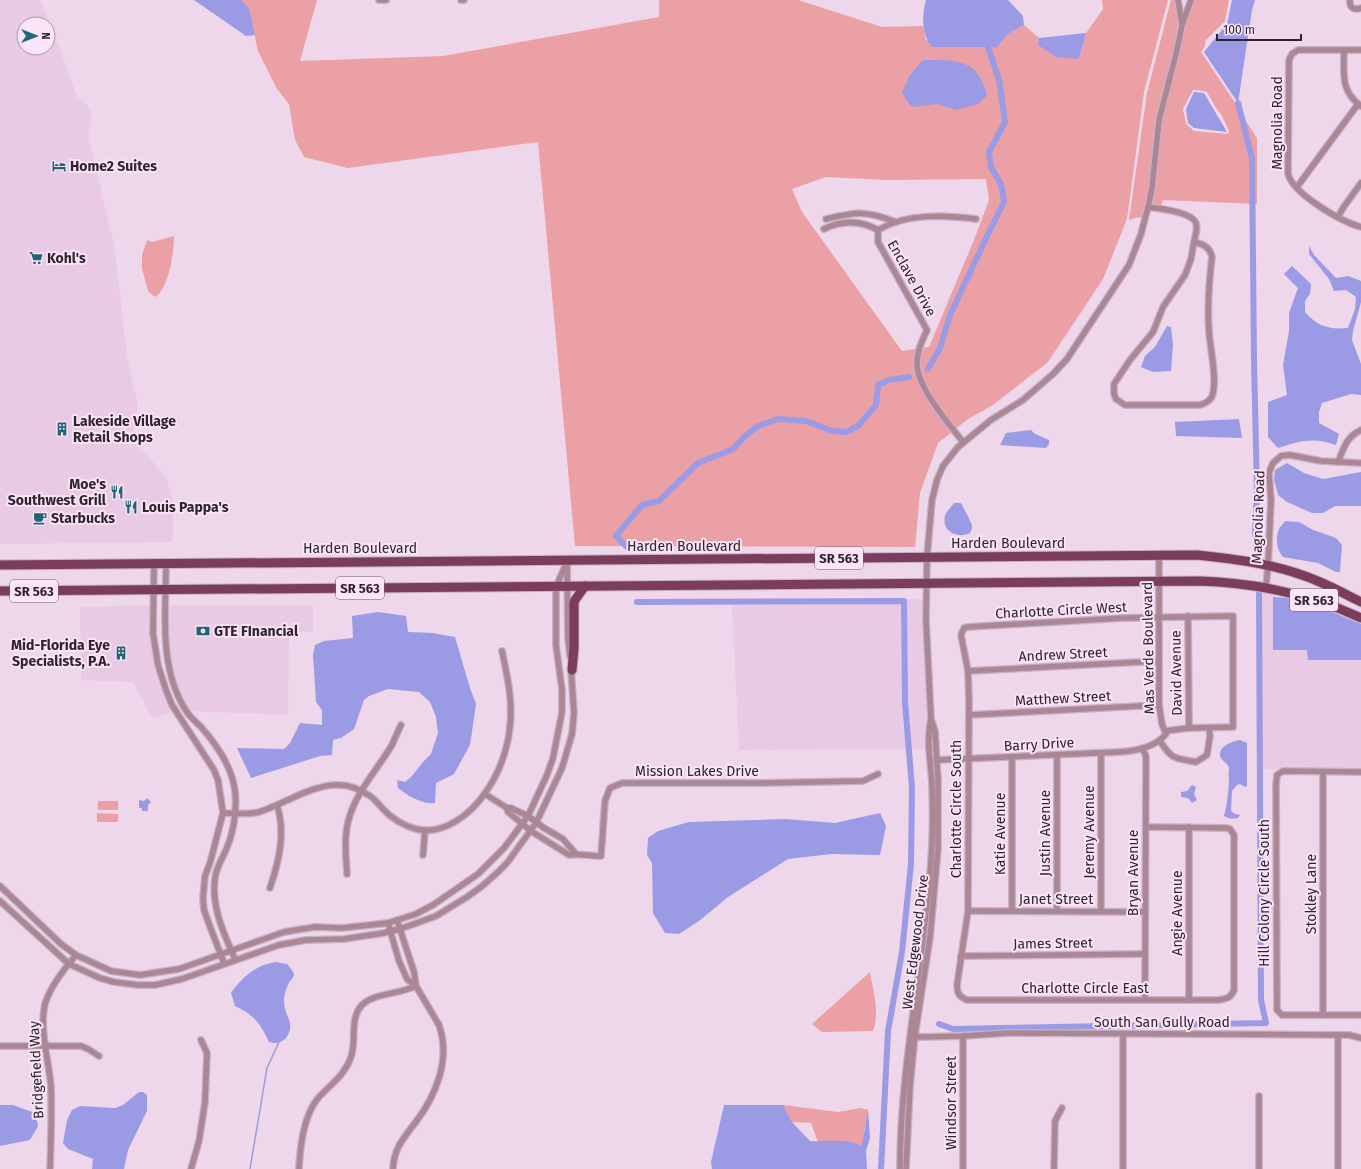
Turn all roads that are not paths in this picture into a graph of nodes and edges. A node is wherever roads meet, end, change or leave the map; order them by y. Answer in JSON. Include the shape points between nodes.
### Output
{"nodes":[{"id":1,"x":379,"y":0,"type":"edge"},
{"id":2,"x":386,"y":0,"type":"edge"},
{"id":3,"x":461,"y":0,"type":"edge"},
{"id":4,"x":464,"y":0,"type":"edge"},
{"id":5,"x":1178,"y":0,"type":"edge"},
{"id":6,"x":1191,"y":0,"type":"edge"},
{"id":7,"x":1350,"y":0,"type":"edge"},
{"id":8,"x":1361,"y":8,"type":"edge"},
{"id":9,"x":1182,"y":24,"type":"junction"},
{"id":10,"x":1344,"y":50,"type":"junction"},
{"id":11,"x":1361,"y":50,"type":"edge"},
{"id":12,"x":1360,"y":105,"type":"edge"},
{"id":13,"x":1361,"y":183,"type":"edge"},
{"id":14,"x":1297,"y":187,"type":"junction"},
{"id":15,"x":1148,"y":207,"type":"junction"},
{"id":16,"x":1338,"y":217,"type":"junction"},
{"id":17,"x":826,"y":219,"type":"dead end"},
{"id":18,"x":976,"y":219,"type":"dead end"},
{"id":19,"x":896,"y":222,"type":"junction"},
{"id":20,"x":1361,"y":227,"type":"edge"},
{"id":21,"x":824,"y":229,"type":"dead end"},
{"id":22,"x":878,"y":230,"type":"junction"},
{"id":23,"x":1194,"y":242,"type":"junction"},
{"id":24,"x":1361,"y":430,"type":"edge"},
{"id":25,"x":963,"y":442,"type":"junction"},
{"id":26,"x":1338,"y":462,"type":"junction"},
{"id":27,"x":1361,"y":463,"type":"edge"},
{"id":28,"x":1159,"y":556,"type":"junction"},
{"id":29,"x":927,"y":557,"type":"junction"},
{"id":30,"x":567,"y":560,"type":"junction"},
{"id":31,"x":44,"y":564,"type":"junction"},
{"id":32,"x":154,"y":564,"type":"junction"},
{"id":33,"x":166,"y":564,"type":"junction"},
{"id":34,"x":0,"y":565,"type":"edge"},
{"id":35,"x":1268,"y":566,"type":"junction"},
{"id":36,"x":0,"y":570,"type":"edge"},
{"id":37,"x":1159,"y":582,"type":"junction"},
{"id":38,"x":927,"y":583,"type":"junction"},
{"id":39,"x":556,"y":586,"type":"junction"},
{"id":40,"x":567,"y":586,"type":"junction"},
{"id":41,"x":585,"y":586,"type":"junction"},
{"id":42,"x":1266,"y":587,"type":"junction"},
{"id":43,"x":154,"y":590,"type":"junction"},
{"id":44,"x":166,"y":590,"type":"junction"},
{"id":45,"x":0,"y":591,"type":"edge"},
{"id":46,"x":1361,"y":602,"type":"edge"},
{"id":47,"x":1188,"y":616,"type":"junction"},
{"id":48,"x":1159,"y":617,"type":"junction"},
{"id":49,"x":1361,"y":618,"type":"edge"},
{"id":50,"x":964,"y":628,"type":"joint"},
{"id":51,"x":502,"y":651,"type":"dead end"},
{"id":52,"x":1159,"y":661,"type":"junction"},
{"id":53,"x":572,"y":670,"type":"junction"},
{"id":54,"x":968,"y":671,"type":"junction"},
{"id":55,"x":1159,"y":705,"type":"junction"},
{"id":56,"x":969,"y":715,"type":"junction"},
{"id":57,"x":931,"y":719,"type":"junction"},
{"id":58,"x":401,"y":725,"type":"dead end"},
{"id":59,"x":1189,"y":728,"type":"junction"},
{"id":60,"x":1209,"y":728,"type":"junction"},
{"id":61,"x":1165,"y":732,"type":"junction"},
{"id":62,"x":1160,"y":741,"type":"junction"},
{"id":63,"x":1142,"y":748,"type":"junction"},
{"id":64,"x":1101,"y":753,"type":"junction"},
{"id":65,"x":1057,"y":756,"type":"junction"},
{"id":66,"x":1012,"y":758,"type":"junction"},
{"id":67,"x":969,"y":759,"type":"junction"},
{"id":68,"x":936,"y":760,"type":"junction"},
{"id":69,"x":1323,"y":772,"type":"junction"},
{"id":70,"x":1361,"y":772,"type":"edge"},
{"id":71,"x":878,"y":774,"type":"dead end"},
{"id":72,"x":362,"y":792,"type":"junction"},
{"id":73,"x":485,"y":794,"type":"junction"},
{"id":74,"x":277,"y":805,"type":"junction"},
{"id":75,"x":507,"y":808,"type":"junction"},
{"id":76,"x":223,"y":813,"type":"junction"},
{"id":77,"x":235,"y":813,"type":"junction"},
{"id":78,"x":528,"y":816,"type":"junction"},
{"id":79,"x":536,"y":823,"type":"junction"},
{"id":80,"x":523,"y":824,"type":"junction"},
{"id":81,"x":1146,"y":827,"type":"junction"},
{"id":82,"x":1189,"y":828,"type":"junction"},
{"id":83,"x":425,"y":830,"type":"junction"},
{"id":84,"x":531,"y":831,"type":"junction"},
{"id":85,"x":556,"y":835,"type":"junction"},
{"id":86,"x":550,"y":844,"type":"junction"},
{"id":87,"x":576,"y":854,"type":"junction"},
{"id":88,"x":423,"y":855,"type":"dead end"},
{"id":89,"x":347,"y":874,"type":"dead end"},
{"id":90,"x":0,"y":886,"type":"edge"},
{"id":91,"x":270,"y":888,"type":"dead end"},
{"id":92,"x":0,"y":902,"type":"edge"},
{"id":93,"x":968,"y":911,"type":"junction"},
{"id":94,"x":1012,"y":911,"type":"junction"},
{"id":95,"x":1057,"y":911,"type":"junction"},
{"id":96,"x":1101,"y":911,"type":"junction"},
{"id":97,"x":1145,"y":912,"type":"junction"},
{"id":98,"x":397,"y":920,"type":"junction"},
{"id":99,"x":388,"y":923,"type":"junction"},
{"id":100,"x":400,"y":929,"type":"junction"},
{"id":101,"x":390,"y":932,"type":"junction"},
{"id":102,"x":231,"y":950,"type":"junction"},
{"id":103,"x":220,"y":954,"type":"junction"},
{"id":104,"x":1145,"y":954,"type":"junction"},
{"id":105,"x":76,"y":955,"type":"junction"},
{"id":106,"x":961,"y":956,"type":"junction"},
{"id":107,"x":409,"y":958,"type":"junction"},
{"id":108,"x":235,"y":960,"type":"junction"},
{"id":109,"x":224,"y":963,"type":"junction"},
{"id":110,"x":400,"y":963,"type":"junction"},
{"id":111,"x":69,"y":964,"type":"junction"},
{"id":112,"x":416,"y":986,"type":"junction"},
{"id":113,"x":957,"y":990,"type":"joint"},
{"id":114,"x":1145,"y":999,"type":"junction"},
{"id":115,"x":1189,"y":1000,"type":"junction"},
{"id":116,"x":1323,"y":1015,"type":"junction"},
{"id":117,"x":1361,"y":1015,"type":"edge"},
{"id":118,"x":1122,"y":1034,"type":"junction"},
{"id":119,"x":912,"y":1035,"type":"junction"},
{"id":120,"x":963,"y":1036,"type":"junction"},
{"id":121,"x":1338,"y":1036,"type":"junction"},
{"id":122,"x":1361,"y":1038,"type":"edge"},
{"id":123,"x":201,"y":1040,"type":"dead end"},
{"id":124,"x":0,"y":1046,"type":"edge"},
{"id":125,"x":46,"y":1046,"type":"junction"},
{"id":126,"x":99,"y":1056,"type":"dead end"},
{"id":127,"x":1259,"y":1096,"type":"dead end"},
{"id":128,"x":1062,"y":1108,"type":"dead end"},
{"id":129,"x":50,"y":1169,"type":"edge"},
{"id":130,"x":191,"y":1169,"type":"edge"},
{"id":131,"x":299,"y":1169,"type":"edge"},
{"id":132,"x":393,"y":1169,"type":"edge"},
{"id":133,"x":900,"y":1169,"type":"edge"},
{"id":134,"x":906,"y":1169,"type":"edge"},
{"id":135,"x":963,"y":1169,"type":"edge"},
{"id":136,"x":1054,"y":1169,"type":"edge"},
{"id":137,"x":1123,"y":1169,"type":"edge"},
{"id":138,"x":1259,"y":1169,"type":"edge"},
{"id":139,"x":1338,"y":1169,"type":"edge"}],
"edges":[{"from":1,"to":2,"type":"street"},
{"from":3,"to":4,"type":"street"},
{"from":5,"to":9,"type":"street"},
{"from":6,"to":9,"type":"street"},
{"from":7,"to":8,"type":"street","via":[[1352,8]]},
{"from":9,"to":15,"type":"street","name":"West Edgewood Drive","via":[[1158,120]]},
{"from":10,"to":11,"type":"street"},
{"from":10,"to":12,"type":"street","via":[[1346,87],[1349,95]]},
{"from":10,"to":14,"type":"street","name":"Magnolia Road","via":[[1298,50],[1289,60],[1288,173]]},
{"from":12,"to":14,"type":"street"},
{"from":13,"to":16,"type":"street"},
{"from":14,"to":16,"type":"street","name":"Magnolia Road","via":[[1318,206]]},
{"from":15,"to":23,"type":"street","via":[[1191,217],[1196,224]]},
{"from":15,"to":25,"type":"street","name":"West Edgewood Drive","via":[[1129,265],[1067,359],[1023,400]]},
{"from":16,"to":20,"type":"street","name":"Magnolia Road"},
{"from":17,"to":19,"type":"street","name":"Enclave Drive","via":[[861,212]]},
{"from":18,"to":19,"type":"street","name":"Enclave Drive","via":[[952,216],[905,219]]},
{"from":19,"to":22,"type":"street","name":"Enclave Drive"},
{"from":21,"to":22,"type":"street","name":"Enclave Drive","via":[[851,222]]},
{"from":22,"to":25,"type":"street","name":"Enclave Drive","via":[[878,242],[927,330],[919,347],[917,364],[921,380],[936,406]]},
{"from":23,"to":23,"type":"street","via":[[1185,275],[1163,307],[1153,332],[1114,384],[1116,399],[1125,405],[1200,405],[1212,398],[1214,390],[1208,296],[1212,257],[1206,246]]},
{"from":24,"to":26,"type":"street","via":[[1348,440]]},
{"from":25,"to":29,"type":"street","name":"West Edgewood Drive","via":[[943,466],[937,480],[932,500]]},
{"from":26,"to":27,"type":"street","name":"Magnolia Road"},
{"from":26,"to":35,"type":"street","name":"Magnolia Road","via":[[1285,454],[1273,462],[1269,473],[1271,500]]},
{"from":28,"to":29,"type":"main road","name":"Harden Boulevard","number":"SR 563"},
{"from":28,"to":35,"type":"main road","name":"Harden Boulevard","number":"SR 563","via":[[1197,555],[1230,558]]},
{"from":28,"to":37,"type":"street","name":"Mas Verde Boulevard"},
{"from":29,"to":30,"type":"main road","name":"Harden Boulevard","number":"SR 563"},
{"from":29,"to":38,"type":"street","name":"West Edgewood Drive"},
{"from":30,"to":33,"type":"main road","name":"Harden Boulevard","number":"SR 563"},
{"from":30,"to":39,"type":"street"},
{"from":30,"to":40,"type":"street"},
{"from":31,"to":32,"type":"main road","name":"Harden Boulevard","number":"SR 563"},
{"from":31,"to":34,"type":"main road","name":"Harden Boulevard","number":"SR 563"},
{"from":31,"to":36,"type":"main road"},
{"from":32,"to":33,"type":"main road","name":"Harden Boulevard","number":"SR 563"},
{"from":32,"to":43,"type":"street"},
{"from":33,"to":44,"type":"street"},
{"from":35,"to":42,"type":"street","name":"Magnolia Road"},
{"from":35,"to":46,"type":"main road","name":"Harden Boulevard","number":"SR 563","via":[[1319,581]]},
{"from":37,"to":38,"type":"main road","number":"SR 563"},
{"from":37,"to":42,"type":"main road","number":"SR 563","via":[[1229,582]]},
{"from":37,"to":48,"type":"street","name":"Mas Verde Boulevard"},
{"from":38,"to":41,"type":"main road","number":"SR 563"},
{"from":38,"to":57,"type":"street","name":"West Edgewood Drive"},
{"from":39,"to":40,"type":"main road","number":"SR 563"},
{"from":39,"to":44,"type":"main road","number":"SR 563"},
{"from":39,"to":78,"type":"street","via":[[556,645],[562,712],[553,758]]},
{"from":40,"to":41,"type":"main road","number":"SR 563"},
{"from":40,"to":53,"type":"street","via":[[568,638]]},
{"from":41,"to":53,"type":"main road","via":[[574,603]]},
{"from":42,"to":49,"type":"main road","number":"SR 563","via":[[1321,602]]},
{"from":43,"to":44,"type":"main road","number":"SR 563"},
{"from":43,"to":45,"type":"main road","number":"SR 563"},
{"from":43,"to":76,"type":"street","via":[[155,651],[166,690],[214,770]]},
{"from":44,"to":77,"type":"street","via":[[167,653],[173,680],[187,712],[224,757],[235,789]]},
{"from":47,"to":48,"type":"street","name":"Charlotte Circle West"},
{"from":47,"to":59,"type":"street","name":"David Avenue"},
{"from":47,"to":60,"type":"street","name":"Charlotte Circle West","via":[[1233,616],[1233,726]]},
{"from":48,"to":50,"type":"street","name":"Charlotte Circle West"},
{"from":48,"to":52,"type":"street","name":"Mas Verde Boulevard"},
{"from":50,"to":54,"type":"street","name":"Charlotte Circle South","via":[[961,638]]},
{"from":51,"to":73,"type":"street","via":[[510,690],[510,726],[505,753]]},
{"from":52,"to":54,"type":"street","name":"Andrew Street"},
{"from":52,"to":55,"type":"street","name":"Mas Verde Boulevard"},
{"from":53,"to":79,"type":"street","via":[[572,734],[562,768]]},
{"from":54,"to":56,"type":"street","name":"Charlotte Circle South"},
{"from":55,"to":56,"type":"street","name":"Matthew Street"},
{"from":55,"to":61,"type":"street","name":"Mas Verde Boulevard"},
{"from":56,"to":67,"type":"street","name":"Charlotte Circle South"},
{"from":57,"to":68,"type":"street","name":"West Edgewood Drive","via":[[935,731]]},
{"from":57,"to":119,"type":"street","name":"West Edgewood Drive","via":[[928,732],[932,857]]},
{"from":58,"to":72,"type":"street"},
{"from":59,"to":60,"type":"street"},
{"from":59,"to":61,"type":"street"},
{"from":60,"to":62,"type":"street","via":[[1207,755],[1196,762],[1174,758]]},
{"from":61,"to":62,"type":"street","name":"Mas Verde Boulevard"},
{"from":62,"to":63,"type":"street"},
{"from":63,"to":64,"type":"street","name":"Barry Drive"},
{"from":63,"to":81,"type":"street","name":"Bryan Avenue","via":[[1146,756]]},
{"from":64,"to":65,"type":"street","name":"Barry Drive"},
{"from":64,"to":96,"type":"street","name":"Jeremy Avenue"},
{"from":65,"to":66,"type":"street","name":"Barry Drive"},
{"from":65,"to":95,"type":"street","name":"Justin Avenue"},
{"from":66,"to":67,"type":"street","name":"Barry Drive"},
{"from":66,"to":94,"type":"street","name":"Katie Avenue"},
{"from":67,"to":68,"type":"street","name":"Barry Drive"},
{"from":67,"to":93,"type":"street","name":"Charlotte Circle South"},
{"from":68,"to":119,"type":"street","name":"West Edgewood Drive","via":[[939,809],[935,893],[930,937]]},
{"from":69,"to":70,"type":"street"},
{"from":69,"to":116,"type":"street","name":"Stokley Lane"},
{"from":69,"to":116,"type":"street","name":"Hill Colony Circle South","via":[[1283,771],[1276,778],[1277,1006],[1282,1015]]},
{"from":71,"to":87,"type":"street","name":"Mission Lakes Drive","via":[[863,781],[622,783],[610,788],[605,801],[601,856]]},
{"from":72,"to":74,"type":"street","via":[[335,784]]},
{"from":72,"to":83,"type":"street","via":[[400,823]]},
{"from":72,"to":89,"type":"street","via":[[348,822],[345,845]]},
{"from":73,"to":75,"type":"street","name":"Mission Lakes Drive"},
{"from":73,"to":83,"type":"street","via":[[458,820],[438,829]]},
{"from":74,"to":77,"type":"street","via":[[258,812]]},
{"from":74,"to":91,"type":"street","via":[[281,834],[278,862]]},
{"from":75,"to":78,"type":"street","name":"Mission Lakes Drive"},
{"from":75,"to":80,"type":"street","name":"Mission Lakes Drive","via":[[508,812]]},
{"from":76,"to":77,"type":"street"},
{"from":76,"to":103,"type":"street","via":[[205,876],[203,898],[204,910]]},
{"from":77,"to":102,"type":"street","via":[[233,829],[215,877],[218,916]]},
{"from":78,"to":79,"type":"street","name":"Mission Lakes Drive"},
{"from":78,"to":80,"type":"street"},
{"from":79,"to":84,"type":"street"},
{"from":79,"to":85,"type":"street","name":"Mission Lakes Drive"},
{"from":80,"to":84,"type":"street","name":"Mission Lakes Drive"},
{"from":80,"to":98,"type":"street","via":[[478,874],[433,905]]},
{"from":81,"to":82,"type":"street"},
{"from":81,"to":97,"type":"street","name":"Bryan Avenue"},
{"from":82,"to":115,"type":"street","name":"Angie Avenue"},
{"from":82,"to":115,"type":"street","name":"Charlotte Circle East","via":[[1230,829],[1234,835],[1234,990],[1229,998]]},
{"from":83,"to":88,"type":"street"},
{"from":84,"to":86,"type":"street","name":"Mission Lakes Drive"},
{"from":84,"to":100,"type":"street","via":[[507,863],[481,887],[436,916]]},
{"from":85,"to":86,"type":"street"},
{"from":85,"to":87,"type":"street","name":"Mission Lakes Drive"},
{"from":86,"to":87,"type":"street","name":"Mission Lakes Drive","via":[[569,856]]},
{"from":90,"to":105,"type":"street"},
{"from":92,"to":111,"type":"street"},
{"from":93,"to":94,"type":"street","name":"Janet Street"},
{"from":93,"to":106,"type":"street","name":"Charlotte Circle South"},
{"from":94,"to":95,"type":"street","name":"Janet Street"},
{"from":95,"to":96,"type":"street","name":"Janet Street"},
{"from":96,"to":97,"type":"street","name":"Janet Street"},
{"from":97,"to":104,"type":"street","name":"Bryan Avenue"},
{"from":98,"to":99,"type":"street"},
{"from":98,"to":100,"type":"street"},
{"from":99,"to":101,"type":"street"},
{"from":99,"to":102,"type":"street","via":[[297,929]]},
{"from":100,"to":101,"type":"street"},
{"from":100,"to":107,"type":"street"},
{"from":101,"to":108,"type":"street","via":[[344,939],[291,942]]},
{"from":101,"to":110,"type":"street"},
{"from":102,"to":103,"type":"street"},
{"from":102,"to":108,"type":"street"},
{"from":103,"to":105,"type":"street","via":[[179,969],[140,974],[111,971]]},
{"from":103,"to":109,"type":"street"},
{"from":104,"to":106,"type":"street","name":"James Street"},
{"from":104,"to":114,"type":"street","name":"Bryan Avenue"},
{"from":105,"to":111,"type":"street","name":"Bridgefield Way"},
{"from":106,"to":113,"type":"street","name":"Charlotte Circle South"},
{"from":107,"to":110,"type":"street"},
{"from":107,"to":112,"type":"street"},
{"from":108,"to":109,"type":"street"},
{"from":109,"to":111,"type":"street","via":[[182,979],[155,985],[114,982]]},
{"from":110,"to":112,"type":"street","via":[[407,979]]},
{"from":111,"to":125,"type":"street","name":"Bridgefield Way","via":[[54,984],[46,1002]]},
{"from":112,"to":131,"type":"street","via":[[371,999],[358,1010],[351,1057],[344,1072],[320,1097],[309,1114]]},
{"from":112,"to":132,"type":"street","via":[[439,1025],[444,1052],[435,1090],[421,1115],[398,1146]]},
{"from":113,"to":114,"type":"street","name":"Charlotte Circle East","via":[[959,996],[967,1000]]},
{"from":114,"to":115,"type":"street","name":"Charlotte Circle East"},
{"from":116,"to":117,"type":"street"},
{"from":118,"to":120,"type":"street","name":"South San Gully Road","via":[[1008,1033]]},
{"from":118,"to":121,"type":"street","name":"South San Gully Road"},
{"from":118,"to":137,"type":"street"},
{"from":119,"to":120,"type":"street","name":"South San Gully Road"},
{"from":119,"to":133,"type":"street","name":"West Edgewood Drive","via":[[904,1081]]},
{"from":119,"to":134,"type":"street","name":"West Edgewood Drive"},
{"from":120,"to":135,"type":"street","name":"Windsor Street"},
{"from":121,"to":122,"type":"street","name":"South San Gully Road"},
{"from":121,"to":139,"type":"street"},
{"from":123,"to":130,"type":"street","via":[[207,1053],[205,1102],[199,1141]]},
{"from":124,"to":125,"type":"street"},
{"from":125,"to":126,"type":"street","via":[[81,1046]]},
{"from":125,"to":129,"type":"street","name":"Bridgefield Way","via":[[51,1085]]},
{"from":127,"to":138,"type":"street"},
{"from":128,"to":136,"type":"street","via":[[1055,1121]]}]}
